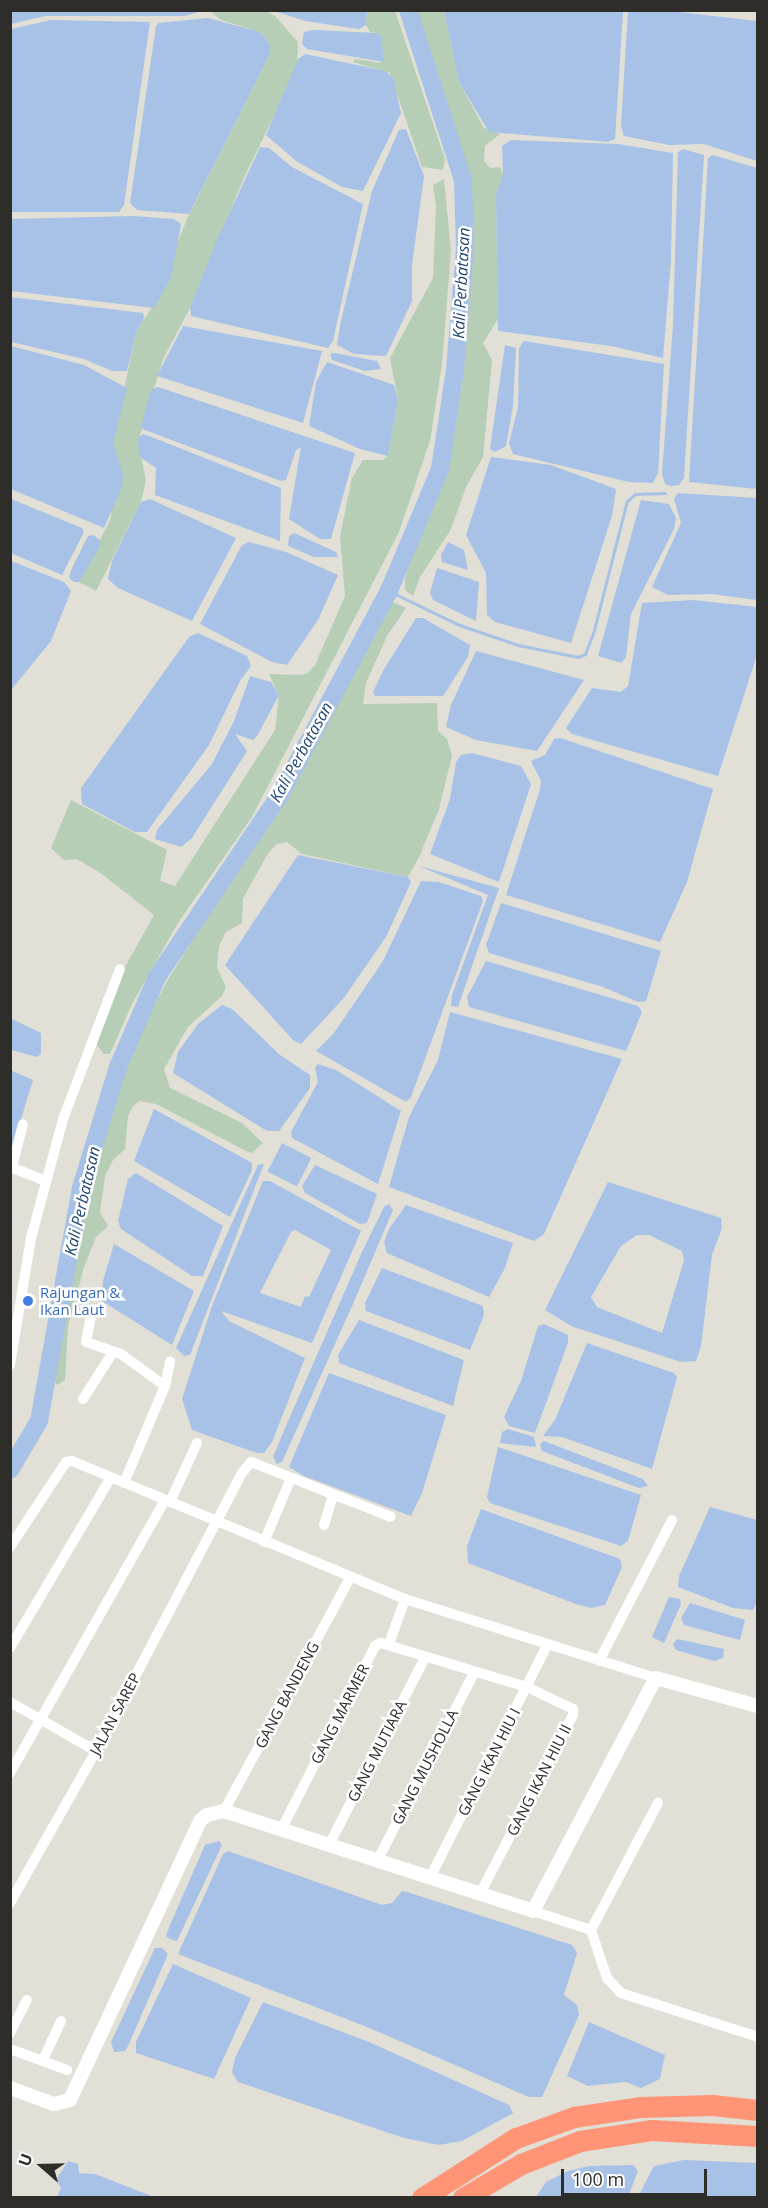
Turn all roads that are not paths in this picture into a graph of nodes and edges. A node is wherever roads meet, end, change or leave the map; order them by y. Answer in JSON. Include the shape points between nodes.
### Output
{"nodes":[{"id":1,"x":120,"y":969,"type":"dead end"},
{"id":2,"x":23,"y":1124,"type":"dead end"},
{"id":3,"x":11,"y":1167,"type":"edge"},
{"id":4,"x":46,"y":1181,"type":"junction"},
{"id":5,"x":15,"y":1298,"type":"edge"},
{"id":6,"x":91,"y":1316,"type":"dead end"},
{"id":7,"x":113,"y":1352,"type":"junction"},
{"id":8,"x":170,"y":1362,"type":"dead end"},
{"id":9,"x":10,"y":1365,"type":"edge"},
{"id":10,"x":165,"y":1386,"type":"junction"},
{"id":11,"x":83,"y":1399,"type":"dead end"},
{"id":12,"x":197,"y":1443,"type":"dead end"},
{"id":13,"x":291,"y":1478,"type":"junction"},
{"id":14,"x":110,"y":1479,"type":"junction"},
{"id":15,"x":125,"y":1480,"type":"junction"},
{"id":16,"x":333,"y":1496,"type":"junction"},
{"id":17,"x":167,"y":1502,"type":"junction"},
{"id":18,"x":391,"y":1517,"type":"dead end"},
{"id":19,"x":218,"y":1519,"type":"junction"},
{"id":20,"x":672,"y":1520,"type":"dead end"},
{"id":21,"x":324,"y":1525,"type":"dead end"},
{"id":22,"x":266,"y":1538,"type":"junction"},
{"id":23,"x":10,"y":1547,"type":"edge"},
{"id":24,"x":351,"y":1578,"type":"junction"},
{"id":25,"x":405,"y":1599,"type":"junction"},
{"id":26,"x":390,"y":1642,"type":"junction"},
{"id":27,"x":547,"y":1645,"type":"junction"},
{"id":28,"x":10,"y":1648,"type":"edge"},
{"id":29,"x":425,"y":1657,"type":"junction"},
{"id":30,"x":599,"y":1661,"type":"junction"},
{"id":31,"x":474,"y":1673,"type":"junction"},
{"id":32,"x":656,"y":1678,"type":"junction"},
{"id":33,"x":527,"y":1687,"type":"junction"},
{"id":34,"x":10,"y":1702,"type":"edge"},
{"id":35,"x":758,"y":1706,"type":"edge"},
{"id":36,"x":39,"y":1719,"type":"junction"},
{"id":37,"x":96,"y":1751,"type":"junction"},
{"id":38,"x":10,"y":1773,"type":"edge"},
{"id":39,"x":658,"y":1803,"type":"dead end"},
{"id":40,"x":224,"y":1811,"type":"junction"},
{"id":41,"x":281,"y":1830,"type":"junction"},
{"id":42,"x":329,"y":1845,"type":"junction"},
{"id":43,"x":377,"y":1861,"type":"junction"},
{"id":44,"x":430,"y":1878,"type":"junction"},
{"id":45,"x":480,"y":1894,"type":"junction"},
{"id":46,"x":10,"y":1903,"type":"edge"},
{"id":47,"x":533,"y":1911,"type":"junction"},
{"id":48,"x":591,"y":1930,"type":"junction"},
{"id":49,"x":27,"y":2000,"type":"dead end"},
{"id":50,"x":61,"y":2021,"type":"dead end"},
{"id":51,"x":10,"y":2033,"type":"edge"},
{"id":52,"x":758,"y":2037,"type":"edge"},
{"id":53,"x":10,"y":2049,"type":"edge"},
{"id":54,"x":43,"y":2060,"type":"junction"},
{"id":55,"x":67,"y":2070,"type":"dead end"},
{"id":56,"x":10,"y":2088,"type":"edge"},
{"id":57,"x":758,"y":2110,"type":"edge"},
{"id":58,"x":758,"y":2136,"type":"edge"},
{"id":59,"x":422,"y":2198,"type":"edge"},
{"id":60,"x":464,"y":2198,"type":"edge"}],
"edges":[{"from":1,"to":4,"type":"street","via":[[63,1119]]},
{"from":2,"to":3,"type":"street"},
{"from":3,"to":4,"type":"street"},
{"from":4,"to":5,"type":"street"},
{"from":5,"to":9,"type":"street"},
{"from":6,"to":7,"type":"street","via":[[86,1342]]},
{"from":7,"to":10,"type":"street"},
{"from":7,"to":11,"type":"street"},
{"from":8,"to":10,"type":"street"},
{"from":10,"to":15,"type":"street"},
{"from":12,"to":17,"type":"street"},
{"from":13,"to":16,"type":"street"},
{"from":13,"to":19,"type":"street","name":"JALAN SAREP","via":[[251,1462]]},
{"from":13,"to":22,"type":"street"},
{"from":14,"to":15,"type":"street"},
{"from":14,"to":23,"type":"street","via":[[66,1462]]},
{"from":14,"to":28,"type":"street"},
{"from":15,"to":17,"type":"street"},
{"from":16,"to":18,"type":"street"},
{"from":16,"to":21,"type":"street"},
{"from":17,"to":19,"type":"street"},
{"from":17,"to":36,"type":"street"},
{"from":19,"to":22,"type":"street"},
{"from":19,"to":37,"type":"street","name":"JALAN SAREP"},
{"from":20,"to":30,"type":"street"},
{"from":22,"to":24,"type":"street"},
{"from":24,"to":25,"type":"street"},
{"from":24,"to":40,"type":"street","name":"GANG BANDENG"},
{"from":25,"to":26,"type":"street"},
{"from":25,"to":27,"type":"street"},
{"from":26,"to":29,"type":"street"},
{"from":26,"to":41,"type":"street","name":"GANG MARMER","via":[[375,1647]]},
{"from":27,"to":30,"type":"street"},
{"from":27,"to":33,"type":"street","name":"GANG IKAN HIU I"},
{"from":29,"to":31,"type":"street"},
{"from":29,"to":42,"type":"street","name":"GANG MUTIARA"},
{"from":30,"to":32,"type":"street"},
{"from":31,"to":33,"type":"street"},
{"from":31,"to":43,"type":"street","name":"GANG MUSHOLLA"},
{"from":32,"to":35,"type":"street"},
{"from":32,"to":47,"type":"street"},
{"from":33,"to":44,"type":"street","name":"GANG IKAN HIU I"},
{"from":33,"to":45,"type":"street","name":"GANG IKAN HIU II","via":[[573,1709],[573,1715]]},
{"from":34,"to":36,"type":"street"},
{"from":36,"to":37,"type":"street"},
{"from":36,"to":38,"type":"street"},
{"from":37,"to":46,"type":"street","name":"JALAN SAREP"},
{"from":39,"to":48,"type":"street"},
{"from":40,"to":41,"type":"street"},
{"from":40,"to":56,"type":"street","via":[[200,1821],[70,2100],[54,2104]]},
{"from":41,"to":42,"type":"street"},
{"from":42,"to":43,"type":"street"},
{"from":43,"to":44,"type":"street"},
{"from":44,"to":45,"type":"street"},
{"from":45,"to":47,"type":"street"},
{"from":47,"to":48,"type":"street"},
{"from":48,"to":52,"type":"street","via":[[607,1978],[621,1993]]},
{"from":49,"to":51,"type":"street"},
{"from":50,"to":54,"type":"street"},
{"from":53,"to":54,"type":"street"},
{"from":54,"to":55,"type":"street"},
{"from":57,"to":59,"type":"highway","via":[[712,2104],[641,2107],[574,2117],[516,2138]]},
{"from":58,"to":60,"type":"highway","via":[[652,2130],[580,2140],[521,2164]]}]}
